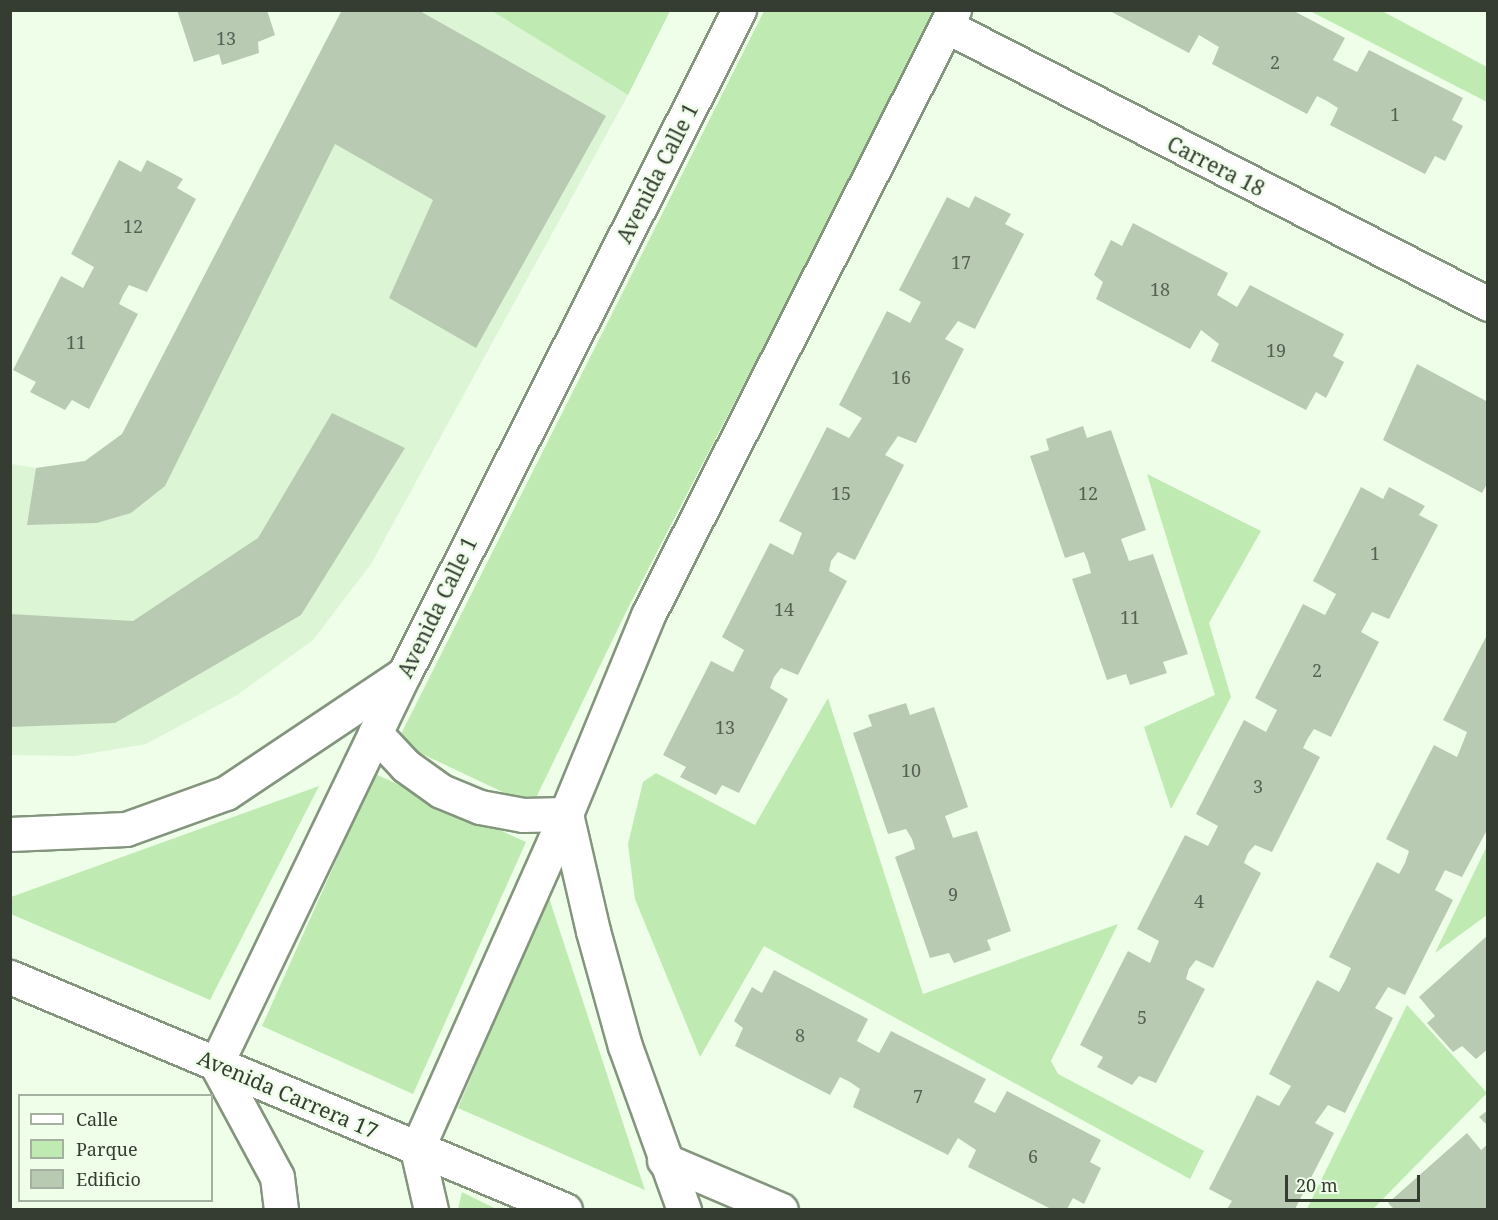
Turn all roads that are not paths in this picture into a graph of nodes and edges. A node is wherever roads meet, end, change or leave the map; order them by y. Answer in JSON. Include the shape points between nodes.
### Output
{"nodes":[{"id":1,"x":739,"y":10,"type":"edge"},
{"id":2,"x":950,"y":18,"type":"edge"},
{"id":3,"x":1488,"y":304,"type":"edge"},
{"id":4,"x":404,"y":674,"type":"junction"},
{"id":5,"x":375,"y":733,"type":"junction"},
{"id":6,"x":566,"y":814,"type":"junction"},
{"id":7,"x":10,"y":834,"type":"edge"},
{"id":8,"x":10,"y":977,"type":"edge"},
{"id":9,"x":216,"y":1064,"type":"junction"},
{"id":10,"x":417,"y":1149,"type":"junction"},
{"id":11,"x":664,"y":1160,"type":"junction"},
{"id":12,"x":281,"y":1209,"type":"edge"},
{"id":13,"x":431,"y":1209,"type":"edge"},
{"id":14,"x":565,"y":1209,"type":"edge"},
{"id":15,"x":684,"y":1209,"type":"edge"},
{"id":16,"x":781,"y":1209,"type":"edge"}],
"edges":[{"from":1,"to":4,"type":"main road","name":"Avenida Calle 1"},
{"from":2,"to":3,"type":"main road","name":"Carrera 18"},
{"from":2,"to":6,"type":"main road","via":[[648,615]]},
{"from":4,"to":5,"type":"main road","name":"Avenida Calle 1"},
{"from":4,"to":7,"type":"main road","via":[[226,793],[126,829]]},
{"from":5,"to":6,"type":"main road","via":[[406,766],[441,791],[480,807],[523,815]]},
{"from":5,"to":9,"type":"main road","name":"Avenida Calle 1"},
{"from":6,"to":10,"type":"main road"},
{"from":6,"to":11,"type":"main road","via":[[606,977]]},
{"from":8,"to":9,"type":"main road","name":"Avenida Carrera 17"},
{"from":9,"to":10,"type":"main road","name":"Avenida Carrera 17"},
{"from":9,"to":12,"type":"main road","via":[[277,1177]]},
{"from":10,"to":13,"type":"main road"},
{"from":10,"to":14,"type":"main road","name":"Avenida Carrera 17"},
{"from":11,"to":15,"type":"main road"},
{"from":11,"to":16,"type":"main road"}]}
